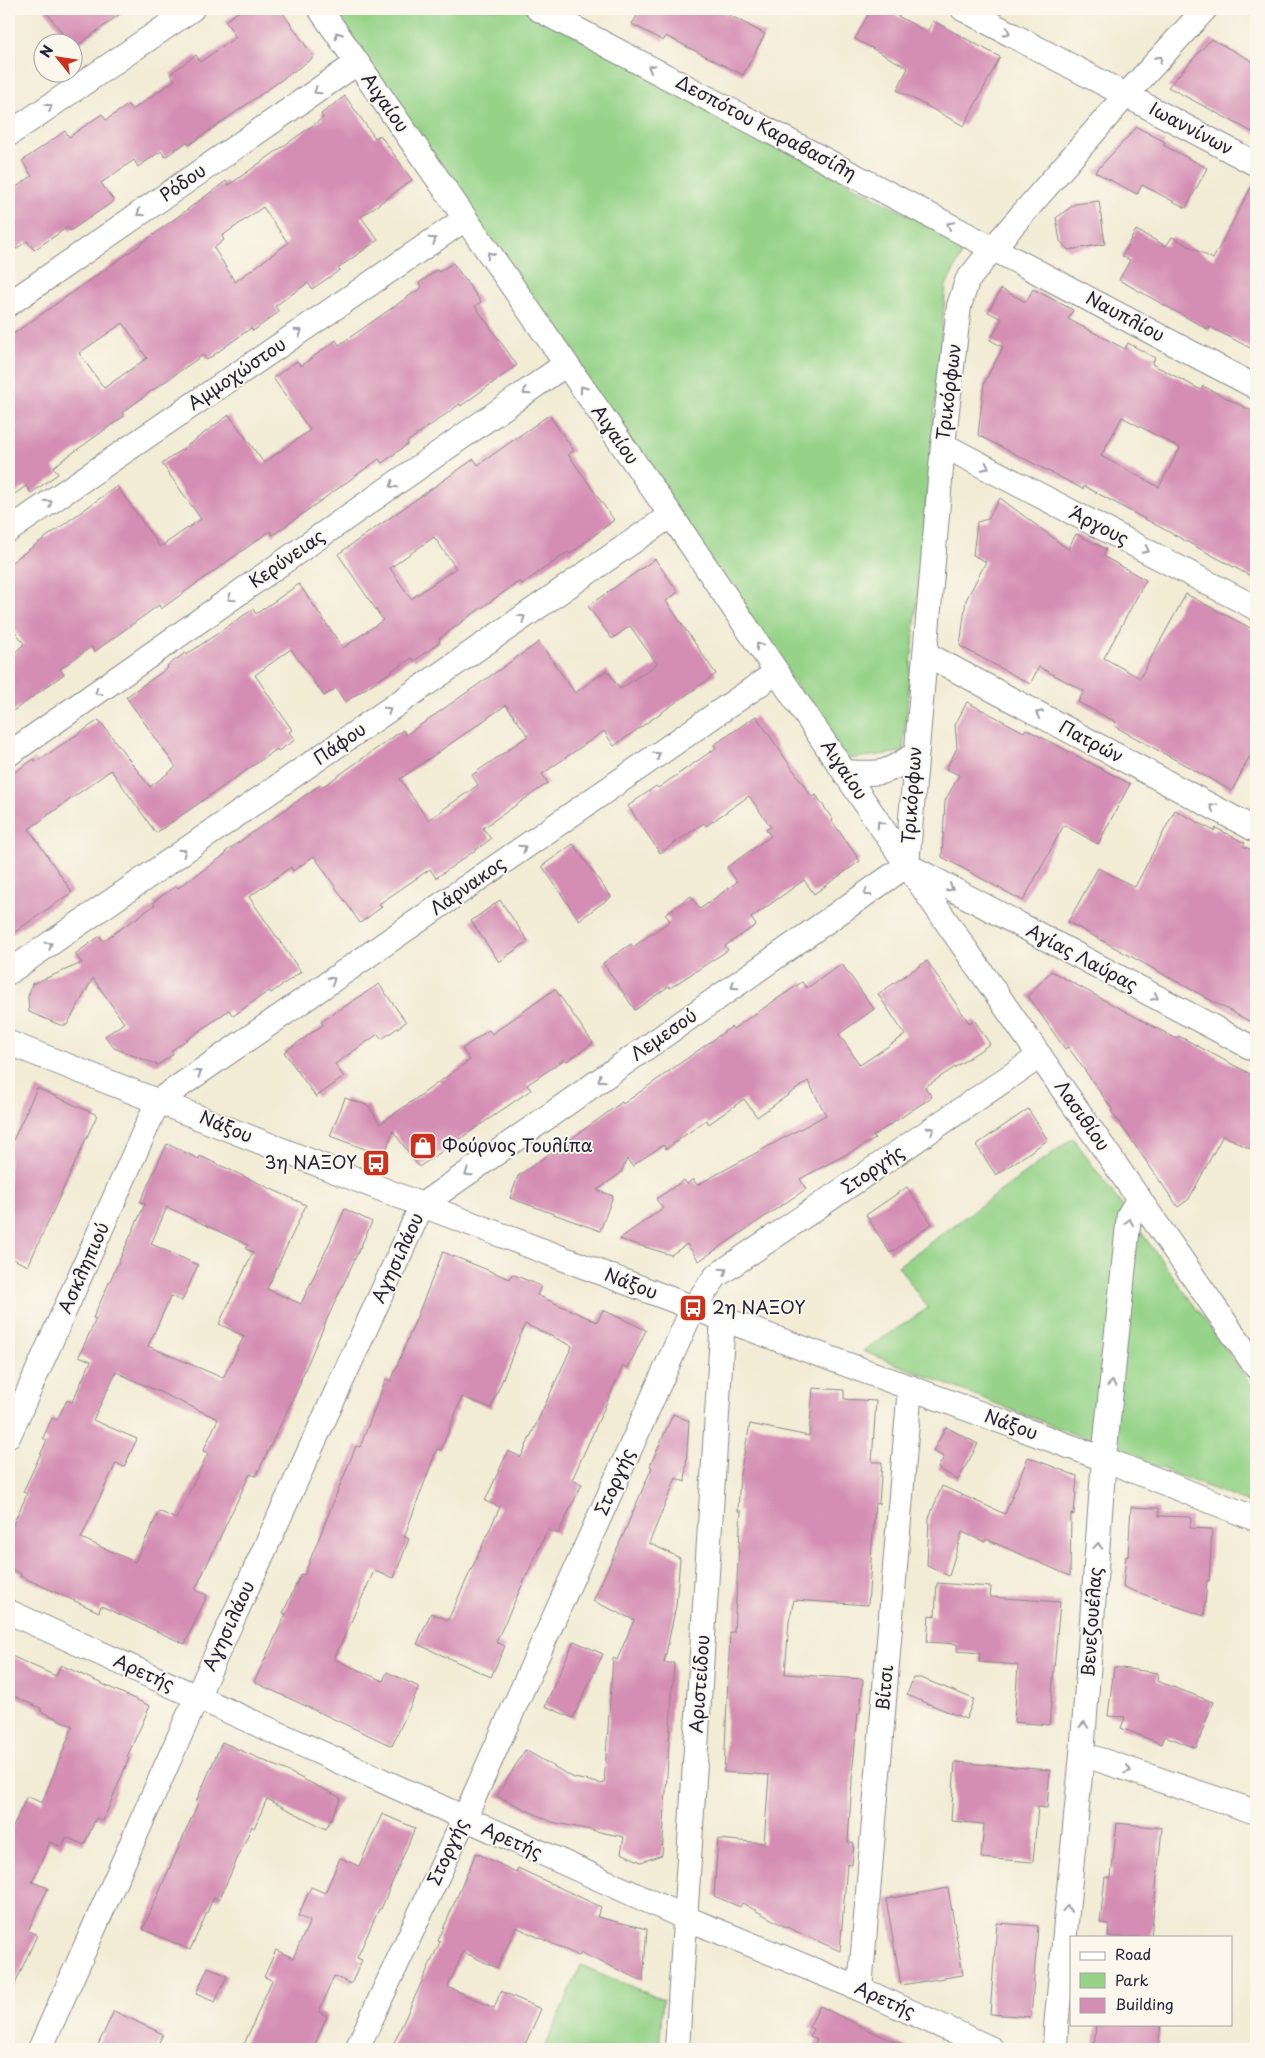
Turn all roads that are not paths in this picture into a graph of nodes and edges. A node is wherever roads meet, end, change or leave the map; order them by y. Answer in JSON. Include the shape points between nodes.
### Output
{"nodes":[{"id":1,"x":192,"y":9,"type":"edge"},
{"id":2,"x":320,"y":9,"type":"edge"},
{"id":3,"x":538,"y":9,"type":"edge"},
{"id":4,"x":964,"y":9,"type":"edge"},
{"id":5,"x":1206,"y":9,"type":"edge"},
{"id":6,"x":357,"y":63,"type":"junction"},
{"id":7,"x":1126,"y":95,"type":"junction"},
{"id":8,"x":9,"y":134,"type":"edge"},
{"id":9,"x":1256,"y":164,"type":"edge"},
{"id":10,"x":465,"y":219,"type":"junction"},
{"id":11,"x":993,"y":248,"type":"junction"},
{"id":12,"x":9,"y":304,"type":"edge"},
{"id":13,"x":566,"y":364,"type":"junction"},
{"id":14,"x":1256,"y":387,"type":"edge"},
{"id":15,"x":943,"y":444,"type":"junction"},
{"id":16,"x":671,"y":515,"type":"junction"},
{"id":17,"x":9,"y":530,"type":"edge"},
{"id":18,"x":1256,"y":608,"type":"edge"},
{"id":19,"x":926,"y":654,"type":"junction"},
{"id":20,"x":777,"y":672,"type":"junction"},
{"id":21,"x":9,"y":754,"type":"edge"},
{"id":22,"x":915,"y":754,"type":"junction"},
{"id":23,"x":845,"y":772,"type":"junction"},
{"id":24,"x":1256,"y":830,"type":"edge"},
{"id":25,"x":907,"y":865,"type":"junction"},
{"id":26,"x":9,"y":972,"type":"edge"},
{"id":27,"x":9,"y":1043,"type":"edge"},
{"id":28,"x":1256,"y":1050,"type":"edge"},
{"id":29,"x":1040,"y":1056,"type":"junction"},
{"id":30,"x":158,"y":1101,"type":"junction"},
{"id":31,"x":1139,"y":1198,"type":"junction"},
{"id":32,"x":422,"y":1205,"type":"junction"},
{"id":33,"x":693,"y":1308,"type":"junction"},
{"id":34,"x":723,"y":1319,"type":"junction"},
{"id":35,"x":1256,"y":1367,"type":"edge"},
{"id":36,"x":910,"y":1387,"type":"junction"},
{"id":37,"x":9,"y":1435,"type":"edge"},
{"id":38,"x":1104,"y":1459,"type":"junction"},
{"id":39,"x":1256,"y":1520,"type":"edge"},
{"id":40,"x":9,"y":1612,"type":"edge"},
{"id":41,"x":197,"y":1697,"type":"junction"},
{"id":42,"x":1082,"y":1754,"type":"junction"},
{"id":43,"x":1256,"y":1812,"type":"edge"},
{"id":44,"x":464,"y":1819,"type":"junction"},
{"id":45,"x":686,"y":1918,"type":"junction"},
{"id":46,"x":860,"y":1989,"type":"junction"},
{"id":47,"x":40,"y":2049,"type":"edge"},
{"id":48,"x":357,"y":2049,"type":"edge"},
{"id":49,"x":677,"y":2049,"type":"edge"},
{"id":50,"x":992,"y":2049,"type":"edge"},
{"id":51,"x":1055,"y":2049,"type":"edge"}],
"edges":[{"from":8,"to":1,"type":"street","one_way":true},
{"from":6,"to":2,"type":"street","name":"Αιγαίου","one_way":true},
{"from":11,"to":3,"type":"street","name":"Δεσπότου Καραβασίλη","one_way":true},
{"from":4,"to":7,"type":"street","name":"Ιωαννίνων","one_way":true},
{"from":7,"to":5,"type":"street","name":"Τρικόρφων","one_way":true},
{"from":6,"to":10,"type":"street","name":"Αιγαίου"},
{"from":6,"to":12,"type":"street","name":"Ρόδου","one_way":true},
{"from":7,"to":9,"type":"street","name":"Ιωαννίνων"},
{"from":7,"to":11,"type":"street","name":"Τρικόρφων"},
{"from":13,"to":10,"type":"street","name":"Αιγαίου","one_way":true},
{"from":17,"to":10,"type":"street","name":"Αμμοχώστου","one_way":true},
{"from":11,"to":14,"type":"street","name":"Ναυπλίου"},
{"from":11,"to":15,"type":"street","name":"Τρικόρφων","via":[[967,281],[959,306]]},
{"from":16,"to":13,"type":"street","name":"Αιγαίου","one_way":true},
{"from":13,"to":21,"type":"street","name":"Κερύνειας","one_way":true},
{"from":15,"to":18,"type":"street","name":"Άργους","one_way":true},
{"from":15,"to":19,"type":"street","name":"Τρικόρφων"},
{"from":20,"to":16,"type":"street","name":"Αιγαίου","one_way":true},
{"from":26,"to":16,"type":"street","name":"Πάφου","one_way":true},
{"from":19,"to":22,"type":"street","name":"Τρικόρφων"},
{"from":24,"to":19,"type":"street","name":"Πατρών","one_way":true},
{"from":20,"to":23,"type":"street","name":"Αιγαίου"},
{"from":30,"to":20,"type":"street","name":"Λάρνακος","one_way":true},
{"from":22,"to":23,"type":"street","via":[[879,774]]},
{"from":22,"to":25,"type":"street","name":"Τρικόρφων"},
{"from":25,"to":23,"type":"street","name":"Αιγαίου","one_way":true},
{"from":25,"to":28,"type":"street","name":"Αγίας Λαύρας","one_way":true},
{"from":25,"to":29,"type":"street","name":"Λασιθίου"},
{"from":25,"to":32,"type":"street","name":"Λεμεσού","one_way":true},
{"from":27,"to":30,"type":"street","name":"Νάξου"},
{"from":29,"to":31,"type":"street","name":"Λασιθίου"},
{"from":33,"to":29,"type":"street","name":"Στοργής","one_way":true,"via":[[716,1276]]},
{"from":30,"to":32,"type":"street","name":"Νάξου"},
{"from":30,"to":37,"type":"street","name":"Ασκληπιού"},
{"from":31,"to":35,"type":"street","name":"Λασιθίου"},
{"from":38,"to":31,"type":"street","name":"Βενεζουέλας","one_way":true,"via":[[1129,1215]]},
{"from":32,"to":33,"type":"street","name":"Νάξου"},
{"from":32,"to":41,"type":"street","name":"Αγησιλάου"},
{"from":33,"to":34,"type":"street","name":"Νάξου"},
{"from":33,"to":44,"type":"street","name":"Στοργής"},
{"from":34,"to":36,"type":"street","name":"Νάξου"},
{"from":34,"to":45,"type":"street","name":"Αριστείδου"},
{"from":36,"to":38,"type":"street","name":"Νάξου"},
{"from":36,"to":46,"type":"street","name":"Βίτσι"},
{"from":38,"to":39,"type":"street","name":"Νάξου"},
{"from":42,"to":38,"type":"street","name":"Βενεζουέλας","one_way":true},
{"from":40,"to":41,"type":"street","name":"Αρετής"},
{"from":41,"to":44,"type":"street","name":"Αρετής"},
{"from":41,"to":47,"type":"street","name":"Αγησιλάου"},
{"from":42,"to":43,"type":"street","one_way":true},
{"from":51,"to":42,"type":"street","name":"Βενεζουέλας","one_way":true},
{"from":44,"to":45,"type":"street","name":"Αρετής"},
{"from":44,"to":48,"type":"street","name":"Στοργής"},
{"from":45,"to":46,"type":"street","name":"Αρετής"},
{"from":45,"to":49,"type":"street","name":"Αριστείδου"},
{"from":46,"to":50,"type":"street","name":"Αρετής"}]}
